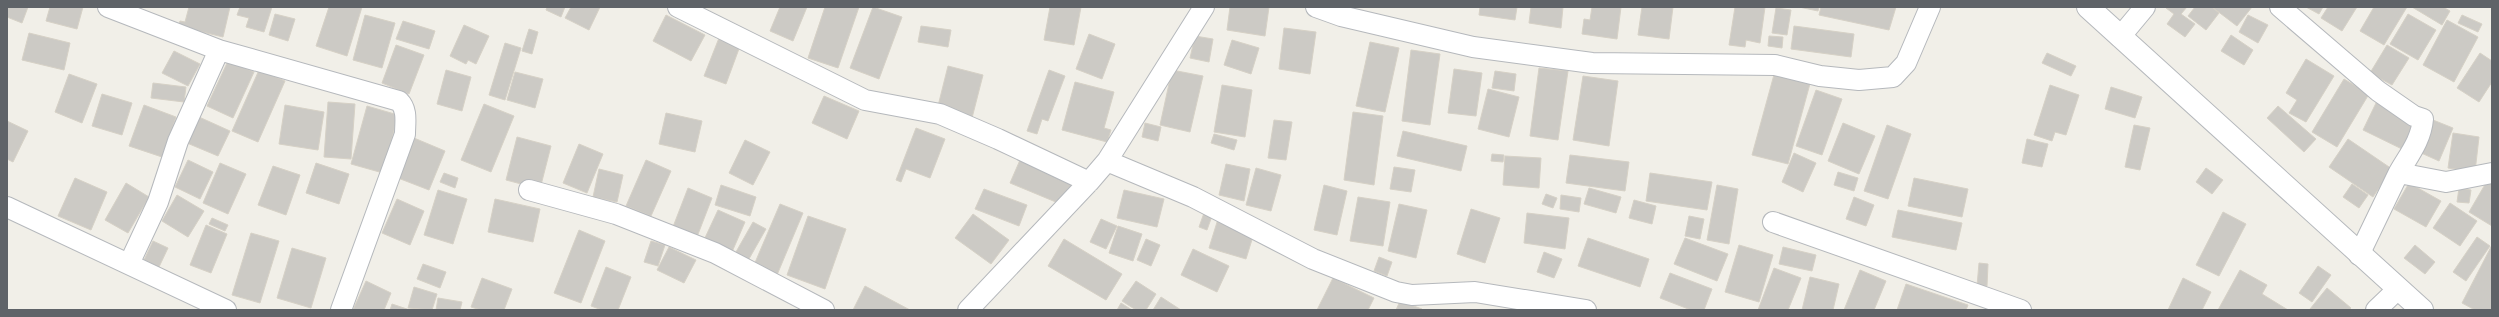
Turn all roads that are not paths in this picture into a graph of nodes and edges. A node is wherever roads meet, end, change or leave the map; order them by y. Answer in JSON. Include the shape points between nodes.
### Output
{"nodes":[{"id":1,"x":108,"y":7,"type":"edge"},
{"id":2,"x":678,"y":7,"type":"edge"},
{"id":3,"x":1204,"y":7,"type":"edge"},
{"id":4,"x":1316,"y":7,"type":"edge"},
{"id":5,"x":1930,"y":7,"type":"edge"},
{"id":6,"x":2088,"y":7,"type":"edge"},
{"id":7,"x":2145,"y":7,"type":"edge"},
{"id":8,"x":2280,"y":7,"type":"edge"},
{"id":9,"x":2120,"y":37,"type":"junction"},
{"id":10,"x":220,"y":50,"type":"junction"},
{"id":11,"x":1107,"y":161,"type":"junction"},
{"id":12,"x":2399,"y":173,"type":"junction"},
{"id":13,"x":2492,"y":173,"type":"edge"},
{"id":14,"x":1089,"y":182,"type":"junction"},
{"id":15,"x":529,"y":190,"type":"dead end"},
{"id":16,"x":7,"y":207,"type":"edge"},
{"id":17,"x":1774,"y":222,"type":"dead end"},
{"id":18,"x":2359,"y":255,"type":"junction"},
{"id":19,"x":129,"y":264,"type":"junction"},
{"id":20,"x":2398,"y":289,"type":"junction"},
{"id":21,"x":226,"y":310,"type":"edge"},
{"id":22,"x":342,"y":310,"type":"edge"},
{"id":23,"x":824,"y":310,"type":"edge"},
{"id":24,"x":968,"y":310,"type":"edge"},
{"id":25,"x":1586,"y":310,"type":"edge"},
{"id":26,"x":2021,"y":310,"type":"edge"},
{"id":27,"x":2376,"y":310,"type":"edge"},
{"id":28,"x":2422,"y":310,"type":"edge"}],
"edges":[{"from":1,"to":10,"type":"street"},
{"from":2,"to":14,"type":"street","via":[[866,100],[940,114]]},
{"from":3,"to":11,"type":"street"},
{"from":4,"to":5,"type":"street","via":[[1341,16],[1473,47],[1592,63],[1775,65],[1820,76],[1859,80],[1893,77],[1906,63]]},
{"from":6,"to":9,"type":"street"},
{"from":7,"to":9,"type":"street"},
{"from":8,"to":12,"type":"street","via":[[2378,91],[2414,116],[2423,119],[2414,149]]},
{"from":9,"to":18,"type":"street"},
{"from":10,"to":19,"type":"street","via":[[186,123],[158,202]]},
{"from":10,"to":22,"type":"street","via":[[399,101],[404,105],[405,134]]},
{"from":11,"to":14,"type":"street"},
{"from":11,"to":25,"type":"street","via":[[1193,197],[1313,259],[1396,292],[1412,295],[1475,292]]},
{"from":12,"to":13,"type":"street","via":[[2446,182]]},
{"from":12,"to":18,"type":"street"},
{"from":14,"to":24,"type":"street"},
{"from":15,"to":23,"type":"street","via":[[616,214],[715,253]]},
{"from":16,"to":19,"type":"street"},
{"from":17,"to":26,"type":"street"},
{"from":18,"to":20,"type":"street"},
{"from":19,"to":21,"type":"street"},
{"from":20,"to":27,"type":"street"},
{"from":20,"to":28,"type":"street"}]}
